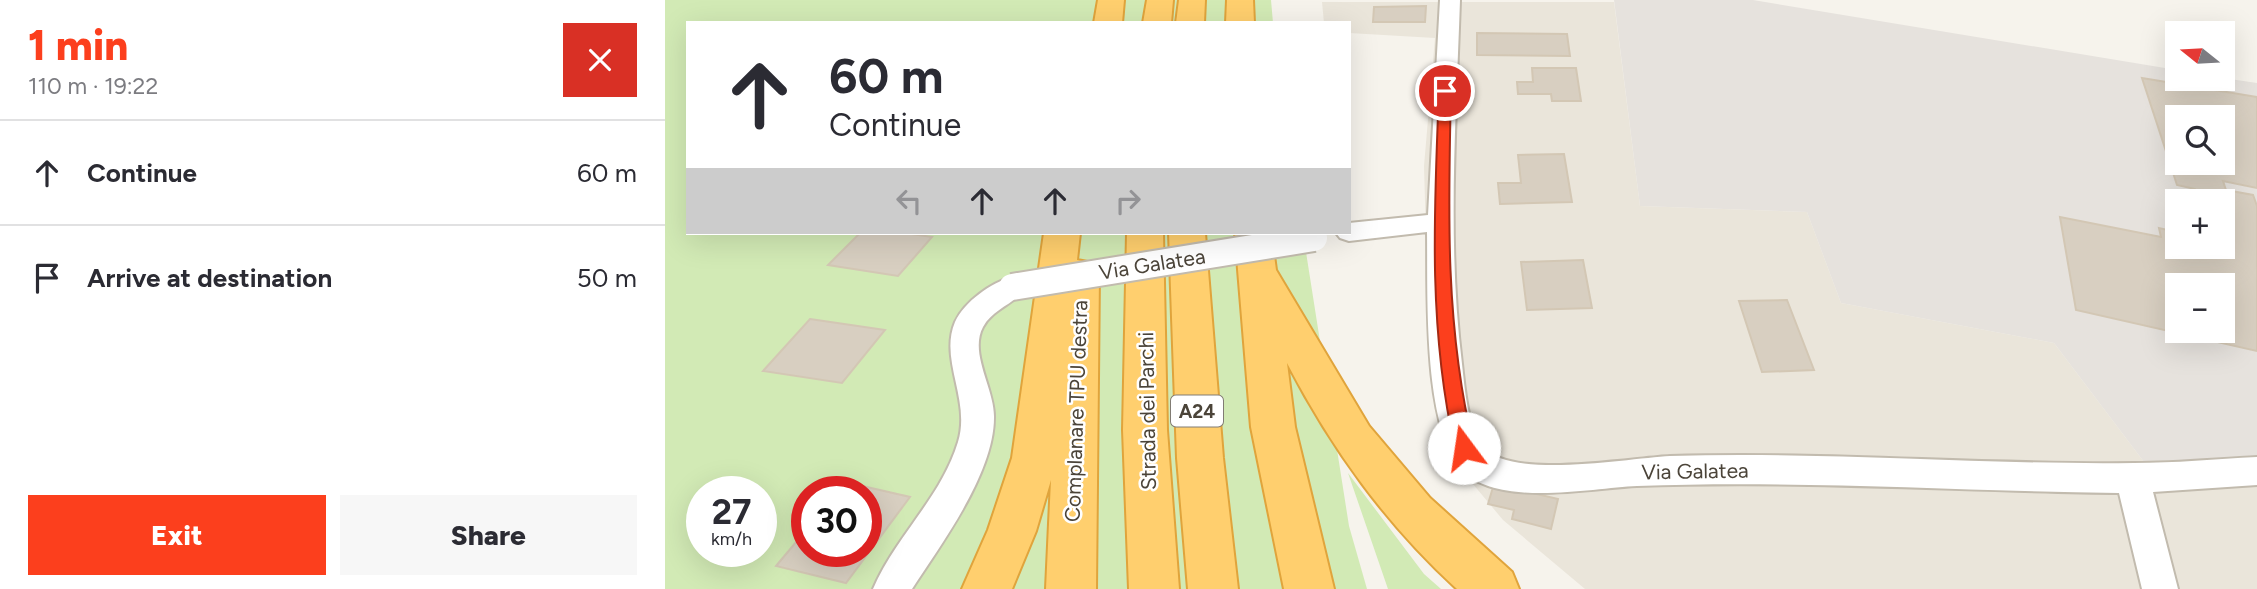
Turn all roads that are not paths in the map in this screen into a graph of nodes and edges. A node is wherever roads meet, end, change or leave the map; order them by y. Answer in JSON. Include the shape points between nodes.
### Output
{"nodes":[{"id":1,"x":1111,"y":0,"type":"edge"},
{"id":2,"x":1160,"y":0,"type":"edge"},
{"id":3,"x":1192,"y":0,"type":"edge"},
{"id":4,"x":1240,"y":0,"type":"edge"},
{"id":5,"x":1450,"y":0,"type":"edge"},
{"id":6,"x":1108,"y":21,"type":"edge"},
{"id":7,"x":1157,"y":21,"type":"edge"},
{"id":8,"x":1190,"y":21,"type":"edge"},
{"id":9,"x":1240,"y":21,"type":"edge"},
{"id":10,"x":1440,"y":222,"type":"junction"},
{"id":11,"x":1351,"y":232,"type":"edge"},
{"id":12,"x":1062,"y":235,"type":"edge"},
{"id":13,"x":1081,"y":235,"type":"edge"},
{"id":14,"x":1145,"y":235,"type":"edge"},
{"id":15,"x":1187,"y":235,"type":"edge"},
{"id":16,"x":1331,"y":235,"type":"edge"},
{"id":17,"x":1254,"y":250,"type":"edge"},
{"id":18,"x":2257,"y":471,"type":"edge"},
{"id":19,"x":2132,"y":478,"type":"junction"},
{"id":20,"x":891,"y":589,"type":"edge"},
{"id":21,"x":987,"y":589,"type":"edge"},
{"id":22,"x":1071,"y":589,"type":"edge"},
{"id":23,"x":1153,"y":589,"type":"edge"},
{"id":24,"x":1213,"y":589,"type":"edge"},
{"id":25,"x":1308,"y":589,"type":"edge"},
{"id":26,"x":1494,"y":589,"type":"edge"},
{"id":27,"x":2160,"y":589,"type":"edge"}],
"edges":[{"from":1,"to":6,"type":"highway"},
{"from":2,"to":7,"type":"highway"},
{"from":3,"to":8,"type":"highway"},
{"from":4,"to":9,"type":"highway"},
{"from":5,"to":10,"type":"street"},
{"from":10,"to":11,"type":"street","name":"Via Galatea"},
{"from":10,"to":19,"type":"street","name":"Via Galatea","via":[[1445,338],[1459,429],[1469,455],[1497,474],[1520,478],[1711,468]]},
{"from":12,"to":21,"type":"highway","via":[[1035,458],[1012,531]]},
{"from":13,"to":22,"type":"highway","name":"Complanare TPU destra"},
{"from":14,"to":23,"type":"highway","name":"Strada dei Parchi","number":"A24","via":[[1145,430]]},
{"from":15,"to":24,"type":"highway","number":"A24"},
{"from":16,"to":20,"type":"street","name":"Via Galatea","bridge":true,"via":[[1012,287],[987,304],[967,330],[963,356],[979,404],[975,439],[953,492]]},
{"from":17,"to":25,"type":"highway","via":[[1273,427]]},
{"from":17,"to":26,"type":"highway","via":[[1335,407],[1370,462],[1445,550]]},
{"from":18,"to":19,"type":"street","name":"Via Galatea"},
{"from":19,"to":27,"type":"street"}]}
